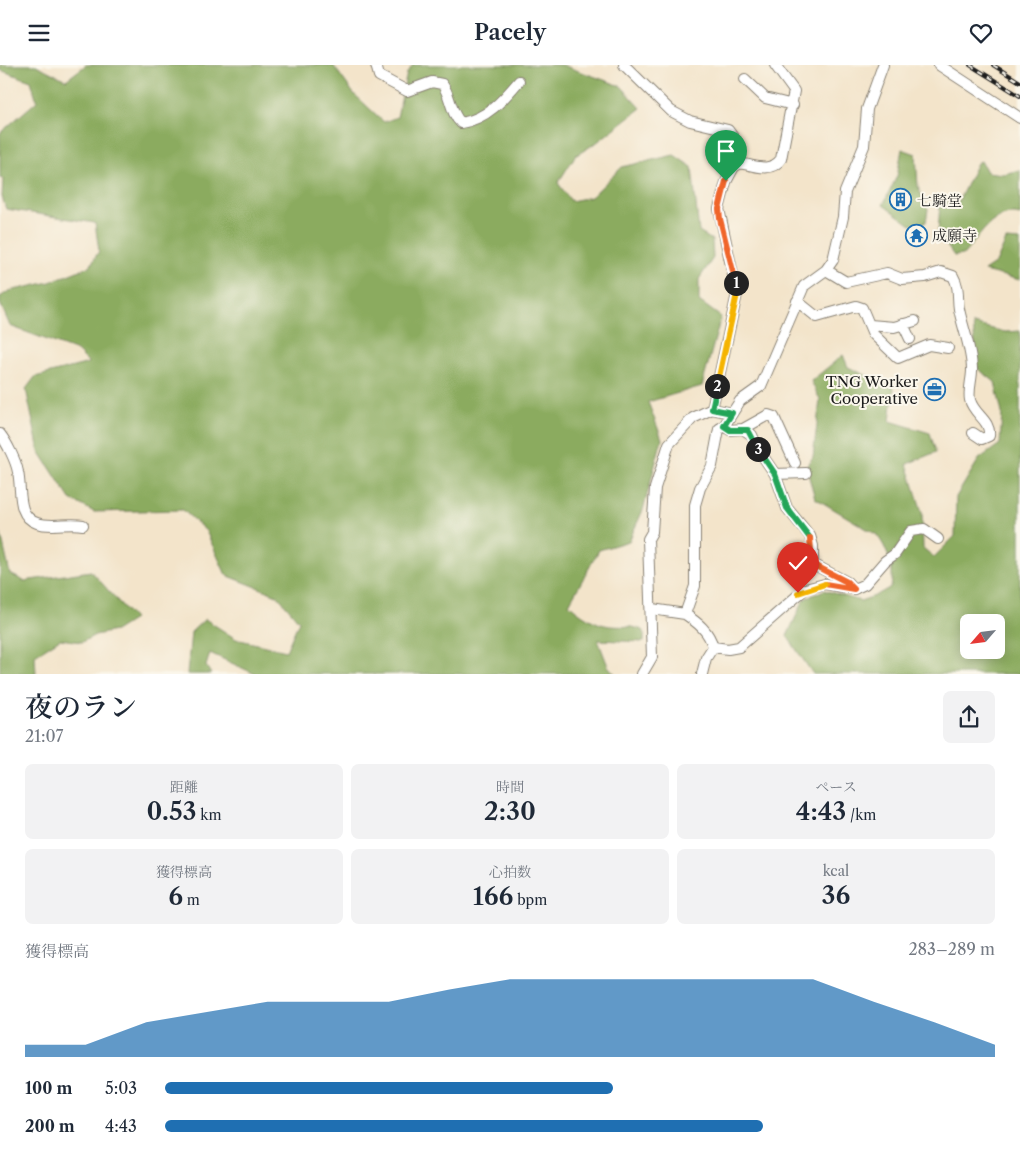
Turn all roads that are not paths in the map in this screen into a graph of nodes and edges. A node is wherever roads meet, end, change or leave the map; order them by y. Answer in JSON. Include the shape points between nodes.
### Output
{"nodes":[{"id":1,"x":376,"y":65,"type":"edge"},
{"id":2,"x":624,"y":65,"type":"edge"},
{"id":3,"x":775,"y":65,"type":"edge"},
{"id":4,"x":883,"y":65,"type":"edge"},
{"id":5,"x":939,"y":65,"type":"edge"},
{"id":6,"x":746,"y":79,"type":"dead end"},
{"id":7,"x":519,"y":81,"type":"dead end"},
{"id":8,"x":793,"y":105,"type":"junction"},
{"id":9,"x":1020,"y":118,"type":"edge"},
{"id":10,"x":740,"y":163,"type":"junction"},
{"id":11,"x":826,"y":270,"type":"junction"},
{"id":12,"x":797,"y":301,"type":"junction"},
{"id":13,"x":915,"y":321,"type":"dead end"},
{"id":14,"x":870,"y":325,"type":"junction"},
{"id":15,"x":904,"y":325,"type":"junction"},
{"id":16,"x":910,"y":339,"type":"dead end"},
{"id":17,"x":948,"y":348,"type":"dead end"},
{"id":18,"x":712,"y":409,"type":"junction"},
{"id":19,"x":732,"y":413,"type":"junction"},
{"id":20,"x":724,"y":426,"type":"junction"},
{"id":21,"x":743,"y":429,"type":"junction"},
{"id":22,"x":973,"y":433,"type":"dead end"},
{"id":23,"x":0,"y":434,"type":"edge"},
{"id":24,"x":795,"y":463,"type":"dead end"},
{"id":25,"x":806,"y":473,"type":"dead end"},
{"id":26,"x":775,"y":474,"type":"junction"},
{"id":27,"x":83,"y":525,"type":"dead end"},
{"id":28,"x":938,"y":539,"type":"dead end"},
{"id":29,"x":854,"y":589,"type":"junction"},
{"id":30,"x":652,"y":609,"type":"junction"},
{"id":31,"x":685,"y":614,"type":"junction"},
{"id":32,"x":713,"y":647,"type":"junction"},
{"id":33,"x":642,"y":674,"type":"edge"},
{"id":34,"x":702,"y":674,"type":"edge"}],
"edges":[{"from":1,"to":7,"type":"street","via":[[378,77],[402,89],[411,90],[432,82],[442,84],[461,123],[494,109]]},
{"from":2,"to":10,"type":"street","via":[[671,111],[696,123],[728,130],[736,141]]},
{"from":3,"to":8,"type":"street","via":[[794,91]]},
{"from":4,"to":11,"type":"street","via":[[867,109],[864,146],[845,192],[833,260]]},
{"from":5,"to":9,"type":"street"},
{"from":6,"to":8,"type":"street","via":[[765,98]]},
{"from":8,"to":10,"type":"street","via":[[778,163],[768,168]]},
{"from":10,"to":18,"type":"street","via":[[726,181],[719,209],[737,294]]},
{"from":11,"to":12,"type":"street","via":[[804,286]]},
{"from":11,"to":22,"type":"street","via":[[846,282],[887,273],[902,279],[941,272],[953,276],[958,287],[958,307],[971,363],[970,399],[976,413],[990,429],[989,436],[982,439]]},
{"from":12,"to":14,"type":"street","via":[[817,317],[856,306],[862,308]]},
{"from":12,"to":19,"type":"street","via":[[761,386],[740,401]]},
{"from":13,"to":15,"type":"street"},
{"from":14,"to":15,"type":"street"},
{"from":14,"to":17,"type":"street","via":[[874,334],[898,358],[929,345]]},
{"from":15,"to":16,"type":"street"},
{"from":18,"to":19,"type":"street"},
{"from":18,"to":30,"type":"street","via":[[688,421],[670,443],[661,467],[653,504],[652,532],[648,539]]},
{"from":19,"to":20,"type":"street"},
{"from":20,"to":21,"type":"street","via":[[730,430]]},
{"from":20,"to":31,"type":"street","via":[[719,429],[712,466],[700,488],[696,505],[694,586]]},
{"from":21,"to":24,"type":"street","via":[[768,415],[774,417]]},
{"from":21,"to":26,"type":"street","via":[[752,435]]},
{"from":23,"to":27,"type":"street","via":[[18,471],[22,509],[26,516],[45,525]]},
{"from":25,"to":26,"type":"street"},
{"from":26,"to":29,"type":"street","via":[[787,508],[810,537],[812,564]]},
{"from":28,"to":29,"type":"street","via":[[924,529],[912,531],[895,554],[865,584]]},
{"from":29,"to":32,"type":"street","via":[[825,584],[805,589],[739,647]]},
{"from":30,"to":31,"type":"street"},
{"from":30,"to":33,"type":"street","via":[[652,657]]},
{"from":31,"to":32,"type":"street","via":[[701,625],[711,638]]},
{"from":32,"to":34,"type":"street"}]}
